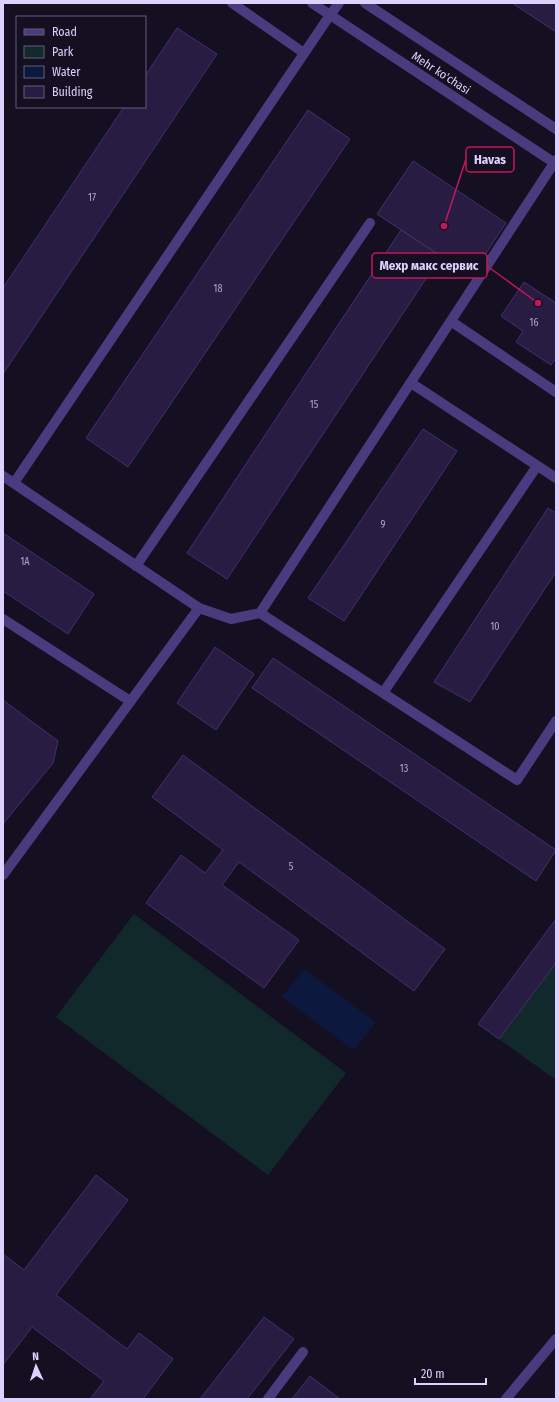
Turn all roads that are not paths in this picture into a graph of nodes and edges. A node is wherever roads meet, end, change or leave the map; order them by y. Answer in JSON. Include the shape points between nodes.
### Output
{"nodes":[{"id":1,"x":232,"y":3,"type":"edge"},
{"id":2,"x":312,"y":3,"type":"edge"},
{"id":3,"x":339,"y":3,"type":"edge"},
{"id":4,"x":365,"y":3,"type":"edge"},
{"id":5,"x":330,"y":15,"type":"junction"},
{"id":6,"x":304,"y":53,"type":"junction"},
{"id":7,"x":556,"y":129,"type":"edge"},
{"id":8,"x":556,"y":162,"type":"edge"},
{"id":9,"x":370,"y":223,"type":"dead end"},
{"id":10,"x":452,"y":322,"type":"junction"},
{"id":11,"x":411,"y":383,"type":"junction"},
{"id":12,"x":556,"y":392,"type":"edge"},
{"id":13,"x":537,"y":466,"type":"junction"},
{"id":14,"x":3,"y":476,"type":"edge"},
{"id":15,"x":556,"y":478,"type":"edge"},
{"id":16,"x":14,"y":483,"type":"junction"},
{"id":17,"x":136,"y":566,"type":"junction"},
{"id":18,"x":199,"y":608,"type":"junction"},
{"id":19,"x":260,"y":613,"type":"junction"},
{"id":20,"x":3,"y":619,"type":"edge"},
{"id":21,"x":383,"y":693,"type":"junction"},
{"id":22,"x":130,"y":702,"type":"junction"},
{"id":23,"x":556,"y":721,"type":"edge"},
{"id":24,"x":3,"y":875,"type":"edge"},
{"id":25,"x":556,"y":1339,"type":"edge"},
{"id":26,"x":303,"y":1352,"type":"dead end"},
{"id":27,"x":268,"y":1399,"type":"edge"},
{"id":28,"x":506,"y":1399,"type":"edge"}],
"edges":[{"from":1,"to":6,"type":"street"},
{"from":2,"to":5,"type":"street","name":"Mehr ko'chasi"},
{"from":3,"to":5,"type":"street"},
{"from":4,"to":7,"type":"street","name":"Mehr ko'chasi"},
{"from":5,"to":6,"type":"street"},
{"from":5,"to":8,"type":"street","name":"Mehr ko'chasi"},
{"from":6,"to":16,"type":"street"},
{"from":8,"to":10,"type":"street"},
{"from":9,"to":17,"type":"street"},
{"from":10,"to":11,"type":"street"},
{"from":10,"to":12,"type":"street"},
{"from":11,"to":13,"type":"street"},
{"from":11,"to":19,"type":"street"},
{"from":13,"to":15,"type":"street"},
{"from":13,"to":21,"type":"street"},
{"from":14,"to":16,"type":"street"},
{"from":16,"to":17,"type":"street"},
{"from":17,"to":18,"type":"street"},
{"from":18,"to":19,"type":"street","via":[[231,619]]},
{"from":18,"to":22,"type":"street"},
{"from":19,"to":21,"type":"street"},
{"from":20,"to":22,"type":"street"},
{"from":21,"to":23,"type":"street","via":[[517,780]]},
{"from":22,"to":24,"type":"street"},
{"from":25,"to":28,"type":"street"},
{"from":26,"to":27,"type":"street"}]}
